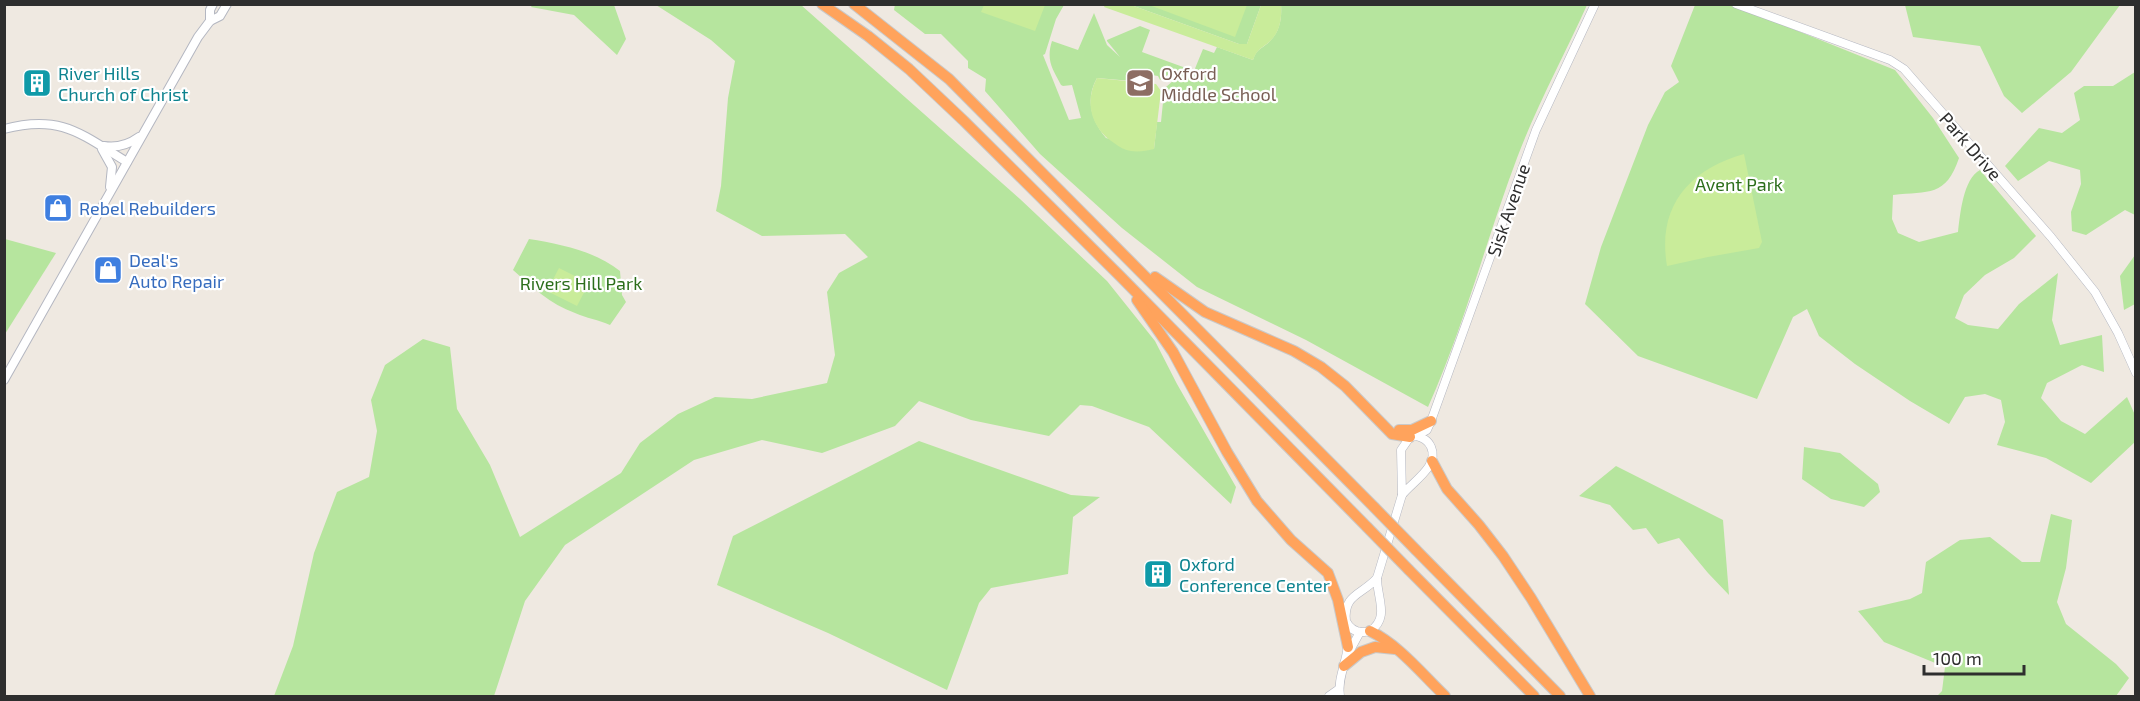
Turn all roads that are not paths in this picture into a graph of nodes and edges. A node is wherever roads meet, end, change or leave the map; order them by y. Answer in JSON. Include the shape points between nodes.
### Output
{"nodes":[{"id":1,"x":213,"y":4,"type":"edge"},
{"id":2,"x":227,"y":4,"type":"edge"},
{"id":3,"x":822,"y":4,"type":"edge"},
{"id":4,"x":854,"y":4,"type":"edge"},
{"id":5,"x":1595,"y":4,"type":"edge"},
{"id":6,"x":1736,"y":4,"type":"edge"},
{"id":7,"x":210,"y":21,"type":"junction"},
{"id":8,"x":4,"y":129,"type":"edge"},
{"id":9,"x":142,"y":135,"type":"junction"},
{"id":10,"x":100,"y":146,"type":"junction"},
{"id":11,"x":127,"y":162,"type":"junction"},
{"id":12,"x":110,"y":192,"type":"junction"},
{"id":13,"x":1126,"y":256,"type":"junction"},
{"id":14,"x":1120,"y":276,"type":"junction"},
{"id":15,"x":2136,"y":373,"type":"edge"},
{"id":16,"x":4,"y":380,"type":"edge"},
{"id":17,"x":1431,"y":421,"type":"junction"},
{"id":18,"x":1384,"y":427,"type":"junction"},
{"id":19,"x":1413,"y":437,"type":"junction"},
{"id":20,"x":1431,"y":445,"type":"junction"},
{"id":21,"x":1432,"y":461,"type":"junction"},
{"id":22,"x":1402,"y":495,"type":"junction"},
{"id":23,"x":1328,"y":573,"type":"junction"},
{"id":24,"x":1377,"y":578,"type":"junction"},
{"id":25,"x":1346,"y":607,"type":"junction"},
{"id":26,"x":1350,"y":628,"type":"junction"},
{"id":27,"x":1365,"y":632,"type":"junction"},
{"id":28,"x":1395,"y":649,"type":"junction"},
{"id":29,"x":1346,"y":656,"type":"junction"},
{"id":30,"x":1340,"y":693,"type":"edge"},
{"id":31,"x":1329,"y":696,"type":"edge"},
{"id":32,"x":1445,"y":696,"type":"edge"},
{"id":33,"x":1534,"y":696,"type":"edge"},
{"id":34,"x":1560,"y":696,"type":"edge"},
{"id":35,"x":1590,"y":696,"type":"edge"}],
"edges":[{"from":1,"to":7,"type":"main road"},
{"from":2,"to":7,"type":"main road","via":[[220,16]]},
{"from":3,"to":14,"type":"highway","via":[[916,77]]},
{"from":4,"to":13,"type":"highway","via":[[949,79]]},
{"from":5,"to":17,"type":"street","name":"Sisk Avenue","via":[[1536,130]]},
{"from":6,"to":15,"type":"street","name":"Park Drive","via":[[1890,60],[1904,69],[2095,292]]},
{"from":7,"to":9,"type":"main road"},
{"from":8,"to":10,"type":"main road","via":[[57,124]]},
{"from":9,"to":10,"type":"main road","via":[[123,146]]},
{"from":9,"to":11,"type":"main road"},
{"from":10,"to":11,"type":"main road"},
{"from":10,"to":12,"type":"main road","via":[[111,167]]},
{"from":11,"to":12,"type":"main road"},
{"from":12,"to":16,"type":"main road"},
{"from":13,"to":18,"type":"highway","via":[[1206,312],[1321,367]]},
{"from":13,"to":34,"type":"highway","bridge":true},
{"from":14,"to":23,"type":"highway","via":[[1173,352],[1257,501],[1291,540]]},
{"from":14,"to":33,"type":"highway","bridge":true},
{"from":17,"to":18,"type":"highway","via":[[1412,430]]},
{"from":17,"to":19,"type":"street","name":"Sisk Avenue","via":[[1427,430]]},
{"from":17,"to":20,"type":"street","name":"Sisk Avenue"},
{"from":18,"to":19,"type":"highway","via":[[1392,434]]},
{"from":19,"to":20,"type":"street"},
{"from":19,"to":22,"type":"street","name":"Sisk Avenue","via":[[1401,450]]},
{"from":20,"to":21,"type":"street","name":"Sisk Avenue"},
{"from":21,"to":22,"type":"street","name":"Sisk Avenue"},
{"from":21,"to":35,"type":"highway","via":[[1447,489],[1503,556]]},
{"from":22,"to":24,"type":"street","name":"Sisk Avenue"},
{"from":23,"to":25,"type":"highway","via":[[1336,580]]},
{"from":23,"to":29,"type":"highway","via":[[1338,600]]},
{"from":24,"to":25,"type":"street","via":[[1349,600]]},
{"from":24,"to":27,"type":"street","name":"Sisk Avenue","via":[[1382,612],[1378,624]]},
{"from":25,"to":26,"type":"street"},
{"from":26,"to":27,"type":"street"},
{"from":26,"to":29,"type":"street"},
{"from":27,"to":28,"type":"highway","via":[[1381,637]]},
{"from":27,"to":29,"type":"street","name":"Sisk Avenue"},
{"from":28,"to":29,"type":"highway","via":[[1375,647]]},
{"from":28,"to":32,"type":"highway"},
{"from":29,"to":30,"type":"street"},
{"from":30,"to":31,"type":"street"}]}
